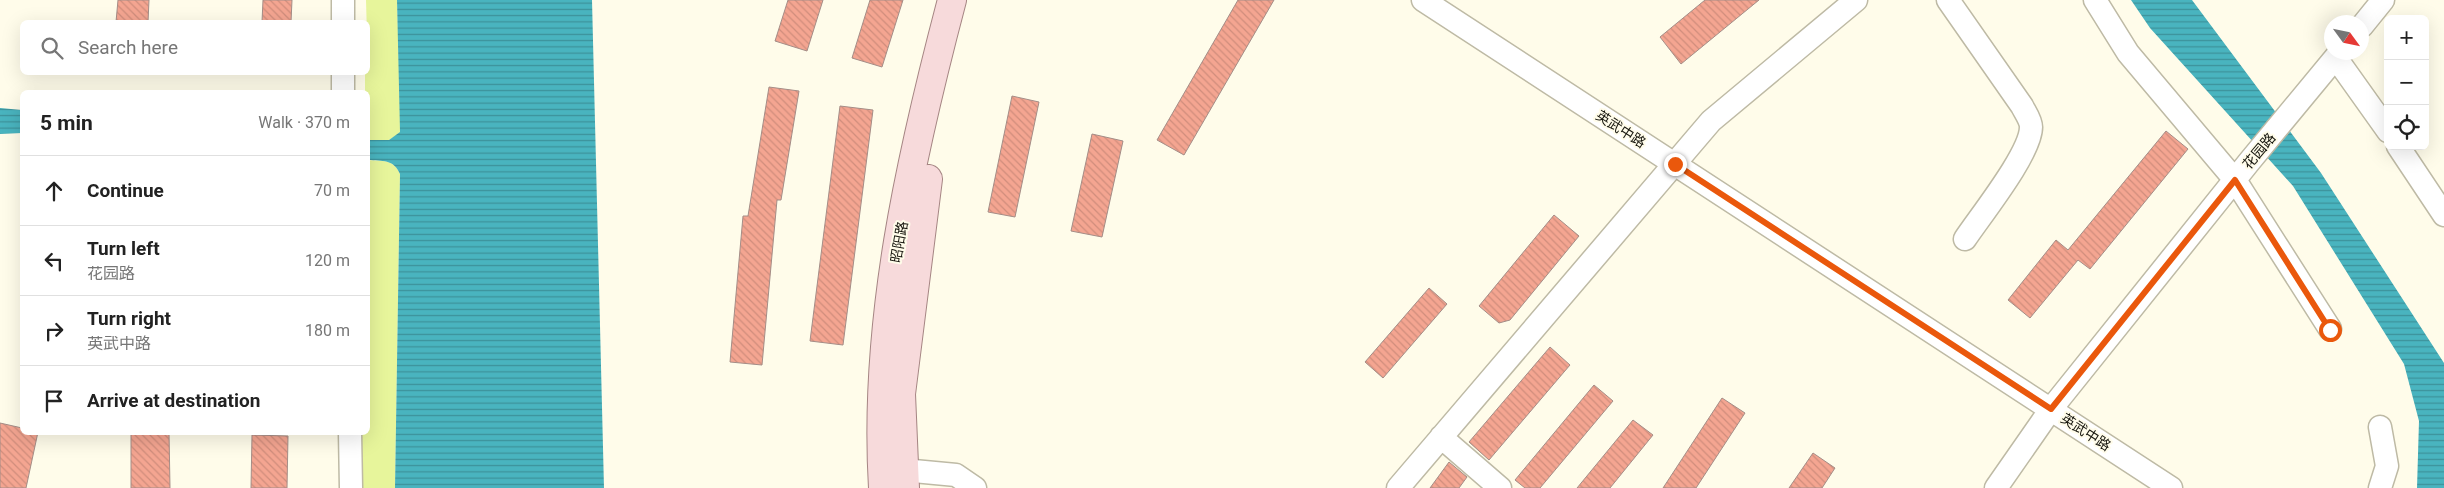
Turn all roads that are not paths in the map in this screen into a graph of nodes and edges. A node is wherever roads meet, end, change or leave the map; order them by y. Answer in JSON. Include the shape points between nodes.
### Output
{"nodes":[{"id":1,"x":343,"y":0,"type":"edge"},
{"id":2,"x":952,"y":0,"type":"edge"},
{"id":3,"x":968,"y":0,"type":"edge"},
{"id":4,"x":1423,"y":0,"type":"edge"},
{"id":5,"x":1856,"y":0,"type":"edge"},
{"id":6,"x":1948,"y":0,"type":"edge"},
{"id":7,"x":2095,"y":0,"type":"edge"},
{"id":8,"x":2383,"y":0,"type":"edge"},
{"id":9,"x":2369,"y":17,"type":"edge"},
{"id":10,"x":343,"y":20,"type":"edge"},
{"id":11,"x":2334,"y":60,"type":"edge"},
{"id":12,"x":2341,"y":60,"type":"edge"},
{"id":13,"x":343,"y":75,"type":"edge"},
{"id":14,"x":343,"y":90,"type":"edge"},
{"id":15,"x":2384,"y":125,"type":"edge"},
{"id":16,"x":2401,"y":150,"type":"edge"},
{"id":17,"x":1675,"y":164,"type":"junction"},
{"id":18,"x":2235,"y":180,"type":"junction"},
{"id":19,"x":2444,"y":215,"type":"edge"},
{"id":20,"x":1965,"y":239,"type":"dead end"},
{"id":21,"x":2330,"y":330,"type":"dead end"},
{"id":22,"x":2051,"y":409,"type":"junction"},
{"id":23,"x":2380,"y":426,"type":"dead end"},
{"id":24,"x":350,"y":435,"type":"edge"},
{"id":25,"x":1441,"y":437,"type":"junction"},
{"id":26,"x":904,"y":479,"type":"edge"},
{"id":27,"x":351,"y":488,"type":"edge"},
{"id":28,"x":883,"y":488,"type":"edge"},
{"id":29,"x":975,"y":488,"type":"edge"},
{"id":30,"x":1398,"y":488,"type":"edge"},
{"id":31,"x":1500,"y":488,"type":"edge"},
{"id":32,"x":1996,"y":488,"type":"edge"},
{"id":33,"x":2171,"y":488,"type":"edge"},
{"id":34,"x":2380,"y":488,"type":"edge"}],
"edges":[{"from":1,"to":10,"type":"street"},
{"from":2,"to":28,"type":"main road","name":"昭阳路","via":[[922,112],[894,263],[882,386]]},
{"from":3,"to":26,"type":"main road","name":"昭阳路","via":[[936,118],[901,394]]},
{"from":4,"to":17,"type":"street","name":"英武中路"},
{"from":5,"to":17,"type":"street","via":[[1712,121]]},
{"from":6,"to":20,"type":"street","via":[[2022,106],[2031,124],[2030,138],[2017,162]]},
{"from":7,"to":18,"type":"street","via":[[2128,53]]},
{"from":8,"to":9,"type":"street"},
{"from":11,"to":18,"type":"street","name":"花园路"},
{"from":12,"to":15,"type":"street"},
{"from":13,"to":14,"type":"street"},
{"from":16,"to":19,"type":"street"},
{"from":17,"to":22,"type":"street","name":"英武中路"},
{"from":17,"to":25,"type":"street"},
{"from":18,"to":21,"type":"street"},
{"from":18,"to":22,"type":"street","name":"花园路"},
{"from":22,"to":32,"type":"street","name":"花园路"},
{"from":22,"to":33,"type":"street","name":"英武中路"},
{"from":23,"to":34,"type":"street","via":[[2387,466]]},
{"from":24,"to":27,"type":"street"},
{"from":25,"to":30,"type":"street"},
{"from":25,"to":31,"type":"street"},
{"from":26,"to":29,"type":"street","via":[[956,475]]}]}
